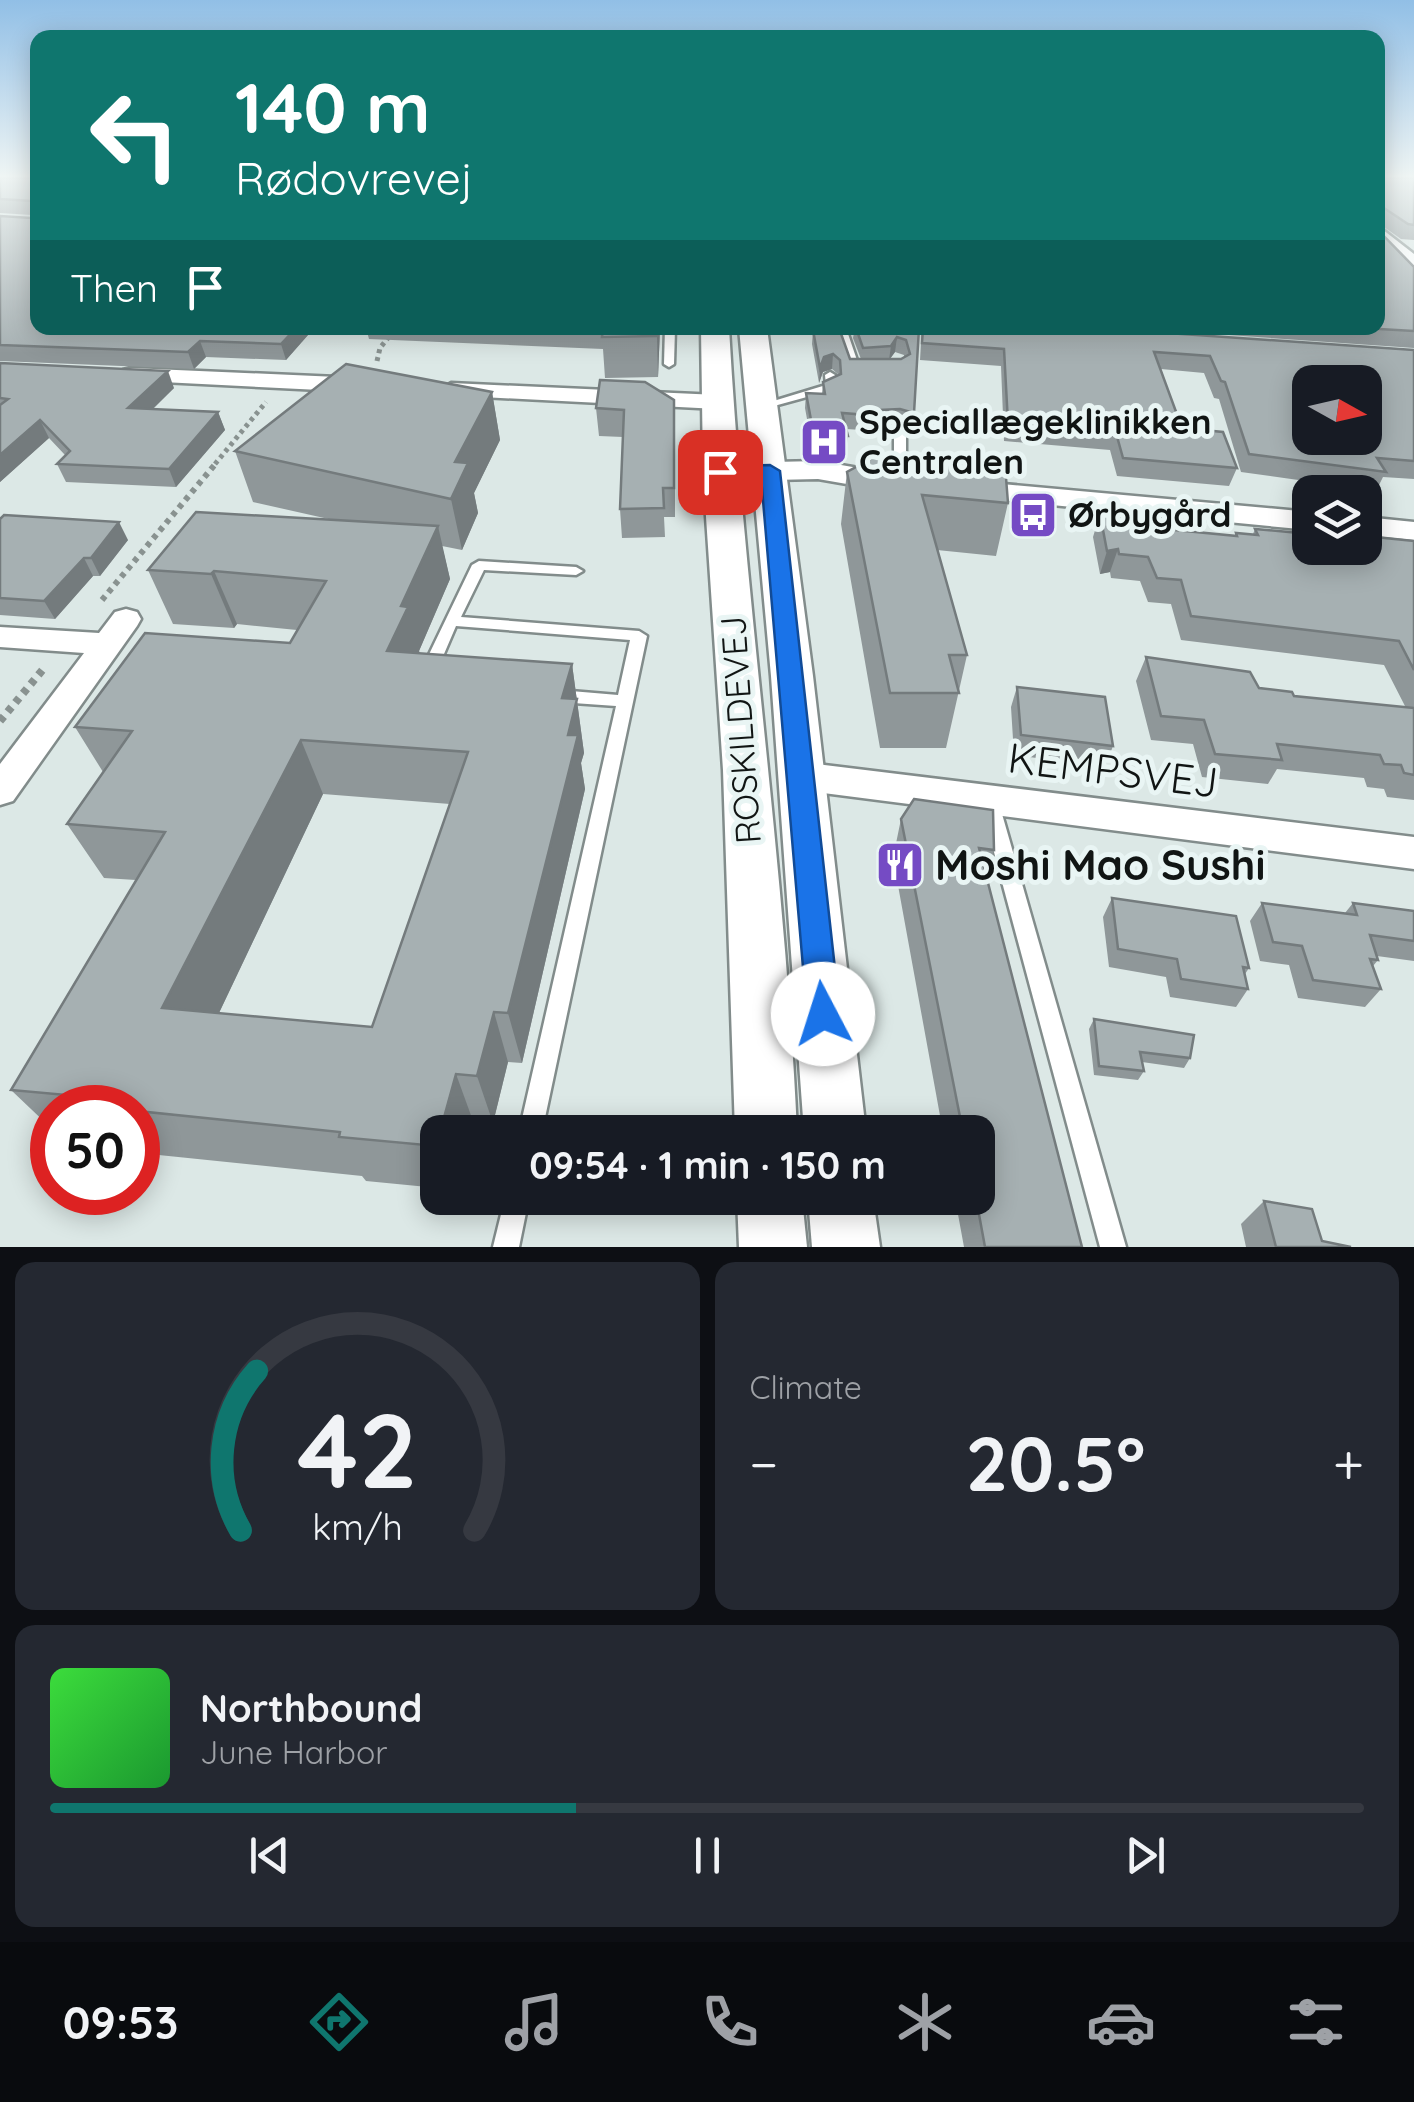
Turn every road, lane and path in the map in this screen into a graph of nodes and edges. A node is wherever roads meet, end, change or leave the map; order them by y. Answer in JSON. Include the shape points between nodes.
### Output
{"nodes":[{"id":1,"x":1396,"y":247,"type":"edge"},
{"id":2,"x":1414,"y":264,"type":"edge"},
{"id":3,"x":390,"y":335,"type":"edge"},
{"id":4,"x":670,"y":335,"type":"edge"},
{"id":5,"x":715,"y":335,"type":"edge"},
{"id":6,"x":754,"y":335,"type":"edge"},
{"id":7,"x":821,"y":335,"type":"edge"},
{"id":8,"x":839,"y":335,"type":"edge"},
{"id":9,"x":822,"y":341,"type":"edge"},
{"id":10,"x":377,"y":360,"type":"dead end"},
{"id":11,"x":669,"y":364,"type":"dead end"},
{"id":12,"x":884,"y":368,"type":"edge"},
{"id":13,"x":855,"y":369,"type":"junction"},
{"id":14,"x":113,"y":375,"type":"edge"},
{"id":15,"x":283,"y":382,"type":"junction"},
{"id":16,"x":379,"y":386,"type":"edge"},
{"id":17,"x":418,"y":388,"type":"edge"},
{"id":18,"x":718,"y":402,"type":"junction"},
{"id":19,"x":762,"y":406,"type":"junction"},
{"id":20,"x":900,"y":431,"type":"dead end"},
{"id":21,"x":772,"y":482,"type":"junction"},
{"id":22,"x":721,"y":483,"type":"junction"},
{"id":23,"x":900,"y":484,"type":"junction"},
{"id":24,"x":1292,"y":519,"type":"edge"},
{"id":25,"x":1382,"y":528,"type":"edge"},
{"id":26,"x":1414,"y":531,"type":"edge"},
{"id":27,"x":576,"y":571,"type":"dead end"},
{"id":28,"x":452,"y":621,"type":"junction"},
{"id":29,"x":0,"y":637,"type":"edge"},
{"id":30,"x":68,"y":641,"type":"junction"},
{"id":31,"x":439,"y":686,"type":"edge"},
{"id":32,"x":547,"y":695,"type":"edge"},
{"id":33,"x":625,"y":701,"type":"junction"},
{"id":34,"x":0,"y":722,"type":"edge"},
{"id":35,"x":800,"y":776,"type":"junction"},
{"id":36,"x":0,"y":791,"type":"edge"},
{"id":37,"x":990,"y":800,"type":"junction"},
{"id":38,"x":1414,"y":853,"type":"edge"},
{"id":39,"x":535,"y":1115,"type":"edge"},
{"id":40,"x":765,"y":1115,"type":"edge"},
{"id":41,"x":833,"y":1115,"type":"edge"},
{"id":42,"x":513,"y":1215,"type":"edge"},
{"id":43,"x":771,"y":1215,"type":"edge"},
{"id":44,"x":843,"y":1215,"type":"edge"},
{"id":45,"x":506,"y":1247,"type":"edge"},
{"id":46,"x":773,"y":1247,"type":"edge"},
{"id":47,"x":846,"y":1247,"type":"edge"},
{"id":48,"x":1114,"y":1247,"type":"edge"}],
"edges":[{"from":1,"to":2,"type":"street"},
{"from":3,"to":10,"type":"path"},
{"from":4,"to":11,"type":"lane"},
{"from":5,"to":18,"type":"main road","name":"ROSKILDEVEJ"},
{"from":6,"to":19,"type":"main road","name":"ROSKILDEVEJ"},
{"from":7,"to":9,"type":"lane"},
{"from":8,"to":13,"type":"lane"},
{"from":12,"to":13,"type":"lane"},
{"from":13,"to":19,"type":"lane"},
{"from":14,"to":15,"type":"street"},
{"from":15,"to":16,"type":"street"},
{"from":15,"to":30,"type":"path"},
{"from":17,"to":18,"type":"street"},
{"from":18,"to":22,"type":"main road","name":"ROSKILDEVEJ"},
{"from":19,"to":21,"type":"main road","name":"ROSKILDEVEJ"},
{"from":20,"to":23,"type":"lane"},
{"from":21,"to":22,"type":"street"},
{"from":21,"to":23,"type":"street"},
{"from":21,"to":35,"type":"main road","name":"ROSKILDEVEJ"},
{"from":22,"to":40,"type":"main road","name":"ROSKILDEVEJ"},
{"from":23,"to":24,"type":"street"},
{"from":25,"to":26,"type":"street"},
{"from":27,"to":28,"type":"lane","via":[[478,565]]},
{"from":28,"to":31,"type":"lane","via":[[422,685]]},
{"from":28,"to":33,"type":"lane","via":[[639,636]]},
{"from":29,"to":30,"type":"street"},
{"from":30,"to":34,"type":"path"},
{"from":30,"to":36,"type":"street","via":[[116,632]]},
{"from":32,"to":33,"type":"lane"},
{"from":33,"to":39,"type":"lane"},
{"from":35,"to":37,"type":"street","name":"KEMPSVEJ"},
{"from":35,"to":41,"type":"main road","name":"ROSKILDEVEJ"},
{"from":37,"to":38,"type":"street","name":"KEMPSVEJ"},
{"from":37,"to":48,"type":"lane"},
{"from":42,"to":45,"type":"lane"},
{"from":43,"to":46,"type":"main road"},
{"from":44,"to":47,"type":"main road"}]}
